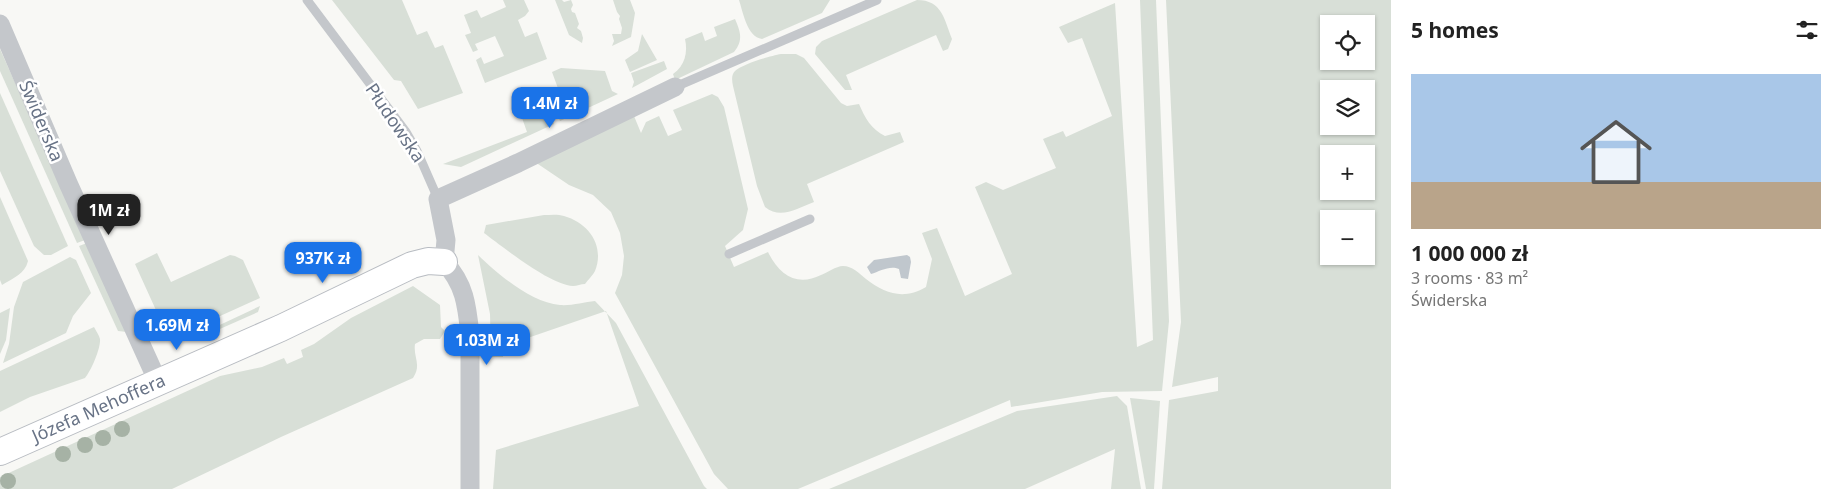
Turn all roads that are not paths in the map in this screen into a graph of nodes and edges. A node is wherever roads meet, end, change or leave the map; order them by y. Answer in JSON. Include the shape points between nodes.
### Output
{"nodes":[{"id":1,"x":307,"y":0,"type":"edge"},
{"id":2,"x":877,"y":0,"type":"edge"},
{"id":3,"x":0,"y":24,"type":"edge"},
{"id":4,"x":676,"y":87,"type":"joint"},
{"id":5,"x":438,"y":198,"type":"junction"},
{"id":6,"x":810,"y":219,"type":"dead end"},
{"id":7,"x":729,"y":254,"type":"dead end"},
{"id":8,"x":444,"y":262,"type":"junction"},
{"id":9,"x":158,"y":382,"type":"junction"},
{"id":10,"x":0,"y":452,"type":"edge"},
{"id":11,"x":470,"y":489,"type":"edge"}],
"edges":[{"from":1,"to":5,"type":"lane","name":"Płudowska","via":[[406,132],[418,151]]},
{"from":2,"to":4,"type":"lane"},
{"from":3,"to":9,"type":"street","name":"Świderska"},
{"from":4,"to":5,"type":"street"},
{"from":5,"to":8,"type":"street","name":"Płudowska","via":[[446,240]]},
{"from":6,"to":7,"type":"lane"},
{"from":8,"to":9,"type":"street","name":"Józefa Mehoffera","via":[[412,265]]},
{"from":8,"to":11,"type":"street","via":[[461,285],[468,310]]},
{"from":9,"to":10,"type":"street","name":"Józefa Mehoffera"}]}
